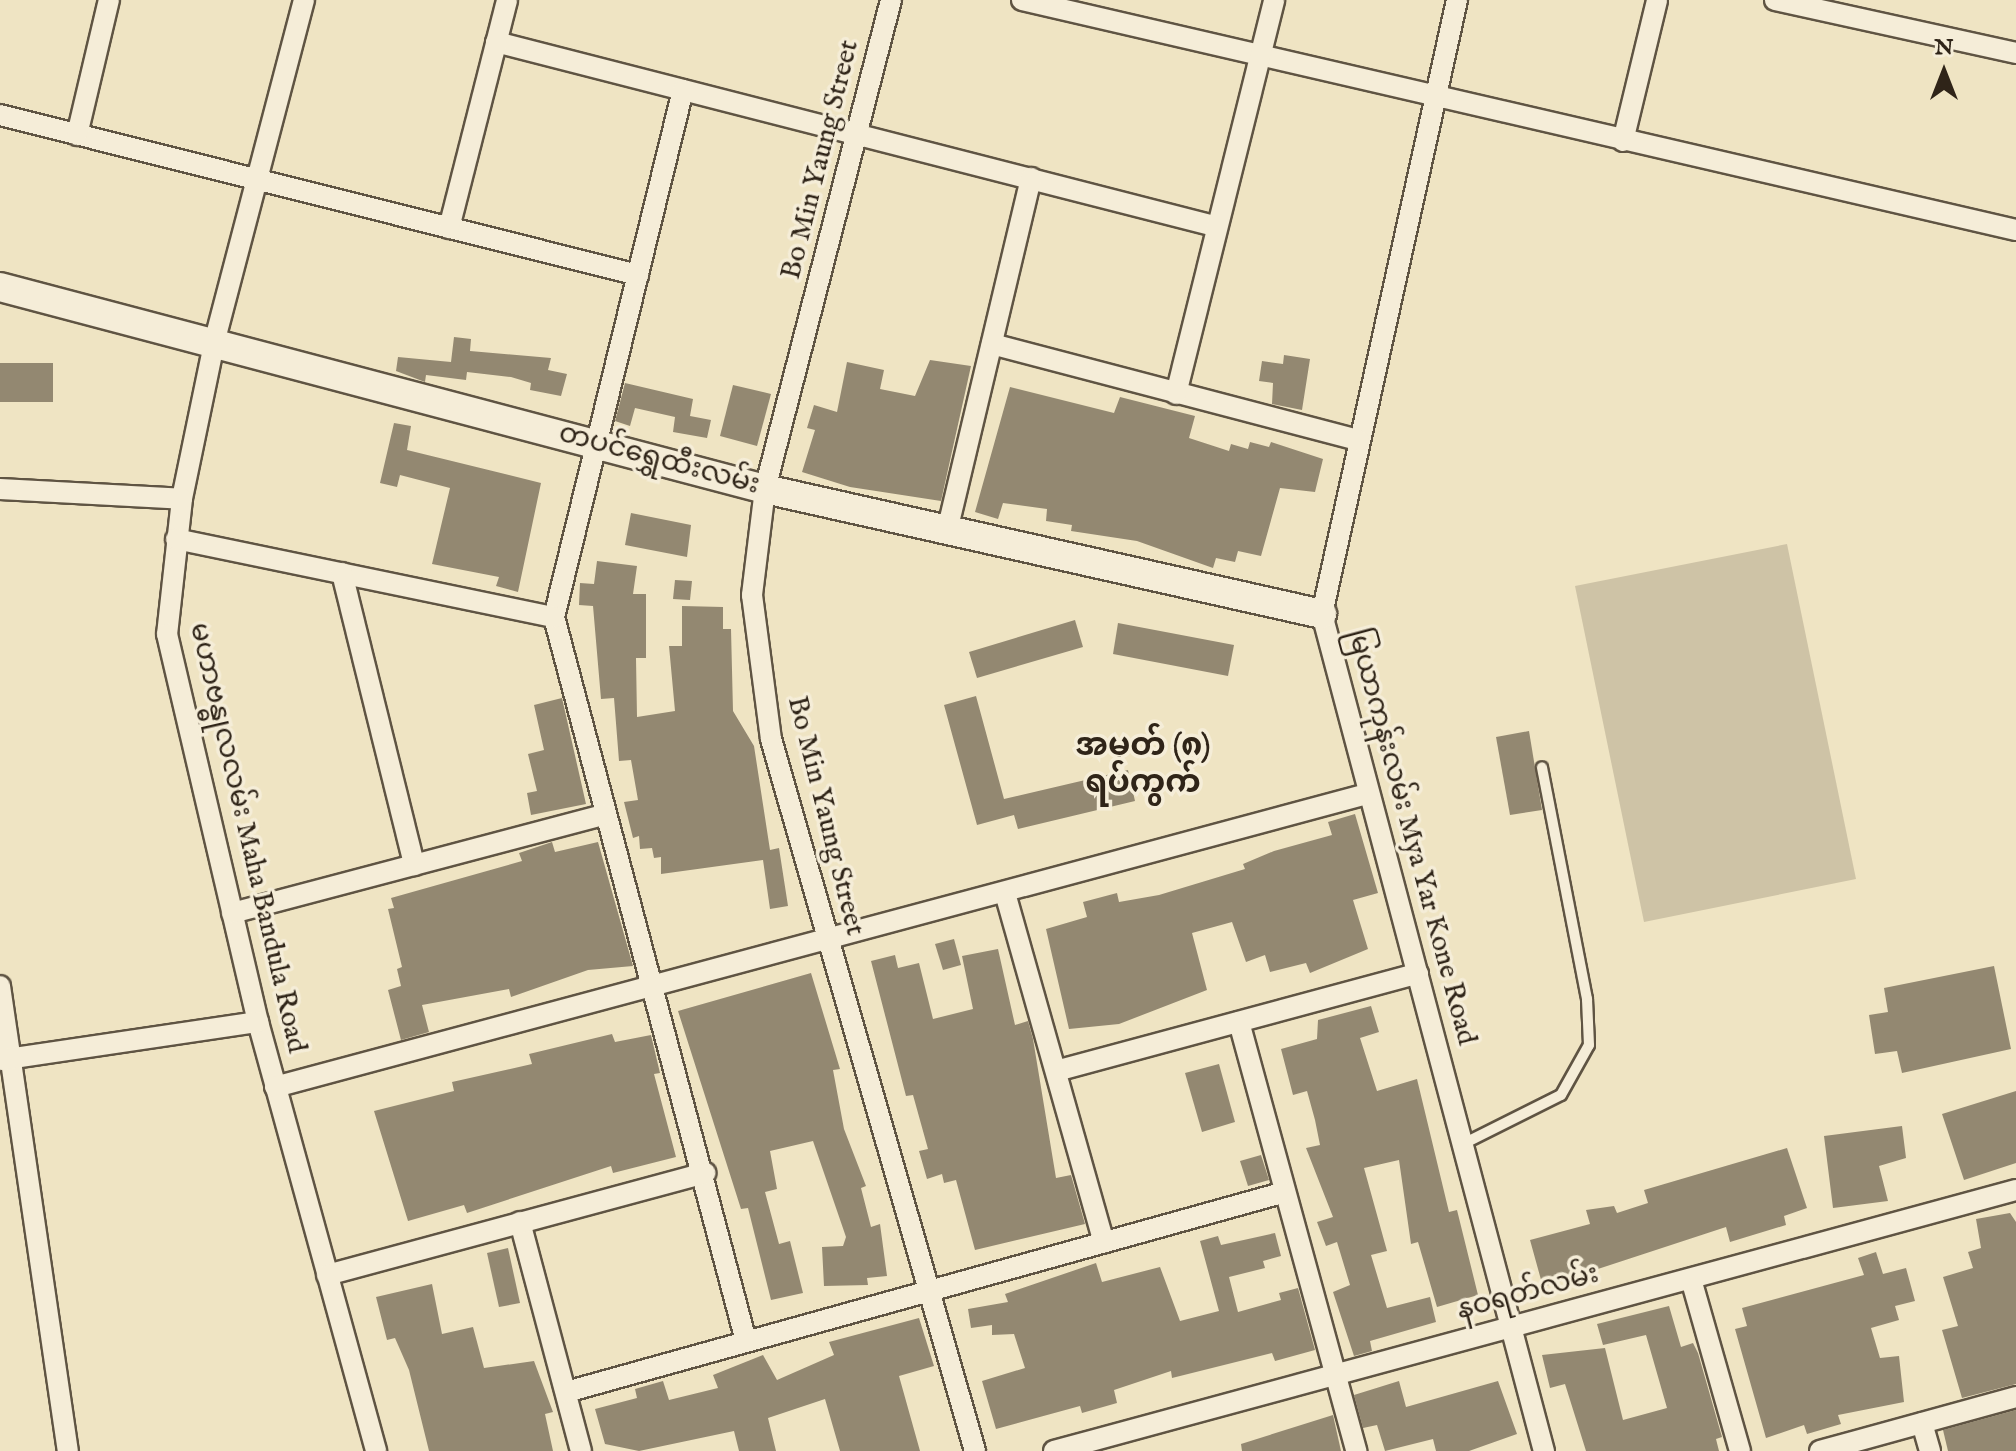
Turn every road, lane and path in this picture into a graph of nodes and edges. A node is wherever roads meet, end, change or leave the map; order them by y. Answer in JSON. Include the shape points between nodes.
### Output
{"nodes":[{"id":1,"x":109,"y":0,"type":"edge"},
{"id":2,"x":304,"y":0,"type":"edge"},
{"id":3,"x":507,"y":0,"type":"edge"},
{"id":4,"x":891,"y":0,"type":"edge"},
{"id":5,"x":1022,"y":0,"type":"edge"},
{"id":6,"x":1274,"y":0,"type":"edge"},
{"id":7,"x":1457,"y":0,"type":"edge"},
{"id":8,"x":1657,"y":0,"type":"edge"},
{"id":9,"x":1775,"y":0,"type":"edge"},
{"id":10,"x":1859,"y":9,"type":"edge"},
{"id":11,"x":496,"y":42,"type":"junction"},
{"id":12,"x":2016,"y":53,"type":"edge"},
{"id":13,"x":1260,"y":57,"type":"junction"},
{"id":14,"x":683,"y":90,"type":"junction"},
{"id":15,"x":1432,"y":95,"type":"junction"},
{"id":16,"x":0,"y":115,"type":"edge"},
{"id":17,"x":857,"y":134,"type":"junction"},
{"id":18,"x":77,"y":135,"type":"junction"},
{"id":19,"x":1623,"y":141,"type":"junction"},
{"id":20,"x":1031,"y":178,"type":"junction"},
{"id":21,"x":256,"y":179,"type":"junction"},
{"id":22,"x":1214,"y":226,"type":"junction"},
{"id":23,"x":449,"y":228,"type":"junction"},
{"id":24,"x":2016,"y":230,"type":"edge"},
{"id":25,"x":638,"y":275,"type":"junction"},
{"id":26,"x":0,"y":287,"type":"edge"},
{"id":27,"x":214,"y":344,"type":"junction"},
{"id":28,"x":992,"y":344,"type":"junction"},
{"id":29,"x":1176,"y":394,"type":"junction"},
{"id":30,"x":1359,"y":440,"type":"junction"},
{"id":31,"x":596,"y":443,"type":"junction"},
{"id":32,"x":0,"y":489,"type":"edge"},
{"id":33,"x":765,"y":489,"type":"junction"},
{"id":34,"x":182,"y":499,"type":"junction"},
{"id":35,"x":947,"y":531,"type":"junction"},
{"id":36,"x":176,"y":539,"type":"junction"},
{"id":37,"x":342,"y":573,"type":"junction"},
{"id":38,"x":1322,"y":614,"type":"junction"},
{"id":39,"x":554,"y":617,"type":"junction"},
{"id":40,"x":1542,"y":767,"type":"dead end"},
{"id":41,"x":1367,"y":794,"type":"junction"},
{"id":42,"x":604,"y":815,"type":"junction"},
{"id":43,"x":414,"y":865,"type":"junction"},
{"id":44,"x":1005,"y":893,"type":"junction"},
{"id":45,"x":232,"y":913,"type":"junction"},
{"id":46,"x":828,"y":941,"type":"junction"},
{"id":47,"x":1418,"y":973,"type":"junction"},
{"id":48,"x":0,"y":986,"type":"edge"},
{"id":49,"x":653,"y":986,"type":"junction"},
{"id":50,"x":258,"y":1022,"type":"junction"},
{"id":51,"x":1239,"y":1022,"type":"junction"},
{"id":52,"x":7,"y":1059,"type":"edge"},
{"id":53,"x":1056,"y":1071,"type":"junction"},
{"id":54,"x":275,"y":1087,"type":"junction"},
{"id":55,"x":1467,"y":1142,"type":"junction"},
{"id":56,"x":705,"y":1173,"type":"junction"},
{"id":57,"x":2016,"y":1190,"type":"edge"},
{"id":58,"x":1285,"y":1192,"type":"junction"},
{"id":59,"x":520,"y":1222,"type":"junction"},
{"id":60,"x":1104,"y":1242,"type":"junction"},
{"id":61,"x":327,"y":1275,"type":"junction"},
{"id":62,"x":1691,"y":1279,"type":"junction"},
{"id":63,"x":929,"y":1291,"type":"junction"},
{"id":64,"x":1510,"y":1327,"type":"junction"},
{"id":65,"x":746,"y":1341,"type":"junction"},
{"id":66,"x":1335,"y":1375,"type":"junction"},
{"id":67,"x":566,"y":1392,"type":"junction"},
{"id":68,"x":2016,"y":1397,"type":"edge"},
{"id":69,"x":1922,"y":1423,"type":"junction"},
{"id":70,"x":68,"y":1451,"type":"edge"},
{"id":71,"x":376,"y":1451,"type":"edge"},
{"id":72,"x":581,"y":1451,"type":"edge"},
{"id":73,"x":975,"y":1451,"type":"edge"},
{"id":74,"x":1054,"y":1451,"type":"edge"},
{"id":75,"x":1356,"y":1451,"type":"edge"},
{"id":76,"x":1544,"y":1451,"type":"edge"},
{"id":77,"x":1740,"y":1451,"type":"edge"},
{"id":78,"x":1820,"y":1451,"type":"edge"},
{"id":79,"x":1930,"y":1451,"type":"edge"}],
"edges":[{"from":1,"to":18,"type":"street"},
{"from":2,"to":21,"type":"street","name":"မဟာဗန္ဓုလလမ်း Maha Bandula Road"},
{"from":3,"to":11,"type":"street"},
{"from":4,"to":17,"type":"street","name":"Bo Min Yaung Street"},
{"from":5,"to":13,"type":"street"},
{"from":6,"to":13,"type":"street"},
{"from":7,"to":15,"type":"street","name":"မြယာကုန်းလမ်း Mya Yar Kone Road"},
{"from":8,"to":19,"type":"street"},
{"from":9,"to":10,"type":"street"},
{"from":10,"to":12,"type":"street"},
{"from":11,"to":14,"type":"street"},
{"from":11,"to":23,"type":"street"},
{"from":13,"to":15,"type":"street"},
{"from":13,"to":22,"type":"street"},
{"from":14,"to":17,"type":"street"},
{"from":14,"to":25,"type":"street"},
{"from":15,"to":19,"type":"street"},
{"from":15,"to":30,"type":"street","name":"မြယာကုန်းလမ်း Mya Yar Kone Road"},
{"from":16,"to":18,"type":"street"},
{"from":17,"to":20,"type":"street"},
{"from":17,"to":33,"type":"street","name":"Bo Min Yaung Street"},
{"from":18,"to":21,"type":"street"},
{"from":19,"to":24,"type":"street"},
{"from":20,"to":22,"type":"street"},
{"from":20,"to":28,"type":"street"},
{"from":21,"to":23,"type":"street"},
{"from":21,"to":27,"type":"street","name":"မဟာဗန္ဓုလလမ်း Maha Bandula Road"},
{"from":22,"to":29,"type":"street"},
{"from":23,"to":25,"type":"street"},
{"from":25,"to":31,"type":"street"},
{"from":26,"to":27,"type":"street","name":"တပင်ရွှေထီးလမ်း"},
{"from":27,"to":31,"type":"street","name":"တပင်ရွှေထီးလမ်း"},
{"from":27,"to":34,"type":"street","name":"မဟာဗန္ဓုလလမ်း Maha Bandula Road"},
{"from":28,"to":29,"type":"street"},
{"from":28,"to":35,"type":"street"},
{"from":29,"to":30,"type":"street"},
{"from":30,"to":38,"type":"street","name":"မြယာကုန်းလမ်း Mya Yar Kone Road"},
{"from":31,"to":33,"type":"street","name":"တပင်ရွှေထီးလမ်း"},
{"from":31,"to":39,"type":"street"},
{"from":32,"to":34,"type":"street"},
{"from":33,"to":35,"type":"street","name":"တပင်ရွှေထီးလမ်း"},
{"from":33,"to":46,"type":"street","name":"Bo Min Yaung Street","via":[[752,595],[771,739]]},
{"from":34,"to":36,"type":"street","name":"မဟာဗန္ဓုလလမ်း Maha Bandula Road"},
{"from":35,"to":38,"type":"street","name":"တပင်ရွှေထီးလမ်း"},
{"from":36,"to":37,"type":"street"},
{"from":36,"to":45,"type":"street","name":"မဟာဗန္ဓုလလမ်း Maha Bandula Road","via":[[167,634]]},
{"from":37,"to":39,"type":"street"},
{"from":37,"to":43,"type":"street"},
{"from":38,"to":41,"type":"street","name":"မြယာကုန်းလမ်း Mya Yar Kone Road"},
{"from":39,"to":42,"type":"street"},
{"from":40,"to":55,"type":"lane","via":[[1587,999],[1589,1045],[1561,1095]]},
{"from":41,"to":44,"type":"street"},
{"from":41,"to":47,"type":"street","name":"မြယာကုန်းလမ်း Mya Yar Kone Road"},
{"from":42,"to":43,"type":"street"},
{"from":42,"to":49,"type":"street"},
{"from":43,"to":45,"type":"street"},
{"from":44,"to":46,"type":"street"},
{"from":44,"to":53,"type":"street"},
{"from":45,"to":50,"type":"street","name":"မဟာဗန္ဓုလလမ်း Maha Bandula Road"},
{"from":46,"to":49,"type":"street"},
{"from":46,"to":63,"type":"street","name":"Bo Min Yaung Street"},
{"from":47,"to":51,"type":"street"},
{"from":47,"to":55,"type":"street","name":"မြယာကုန်းလမ်း Mya Yar Kone Road"},
{"from":48,"to":52,"type":"street"},
{"from":49,"to":54,"type":"street"},
{"from":49,"to":56,"type":"street"},
{"from":50,"to":52,"type":"street"},
{"from":50,"to":54,"type":"street","name":"မဟာဗန္ဓုလလမ်း Maha Bandula Road"},
{"from":51,"to":53,"type":"street"},
{"from":51,"to":58,"type":"street"},
{"from":52,"to":70,"type":"street"},
{"from":53,"to":60,"type":"street"},
{"from":54,"to":61,"type":"street","name":"မဟာဗန္ဓုလလမ်း Maha Bandula Road"},
{"from":55,"to":64,"type":"street","name":"မြယာကုန်းလမ်း Mya Yar Kone Road"},
{"from":56,"to":59,"type":"street"},
{"from":56,"to":65,"type":"street"},
{"from":57,"to":62,"type":"street","name":"နဝရတ်လမ်း"},
{"from":58,"to":60,"type":"street"},
{"from":58,"to":66,"type":"street"},
{"from":59,"to":61,"type":"street"},
{"from":59,"to":67,"type":"street"},
{"from":60,"to":63,"type":"street"},
{"from":61,"to":71,"type":"street","name":"မဟာဗန္ဓုလလမ်း Maha Bandula Road"},
{"from":62,"to":64,"type":"street","name":"နဝရတ်လမ်း"},
{"from":62,"to":77,"type":"street"},
{"from":63,"to":65,"type":"street"},
{"from":63,"to":73,"type":"street","name":"Bo Min Yaung Street"},
{"from":64,"to":66,"type":"street","name":"နဝရတ်လမ်း"},
{"from":64,"to":76,"type":"street","name":"မြယာကုန်းလမ်း Mya Yar Kone Road"},
{"from":65,"to":67,"type":"street"},
{"from":66,"to":74,"type":"street","name":"နဝရတ်လမ်း"},
{"from":66,"to":75,"type":"street"},
{"from":67,"to":72,"type":"street"},
{"from":68,"to":69,"type":"street"},
{"from":69,"to":78,"type":"street"},
{"from":69,"to":79,"type":"street"}]}
